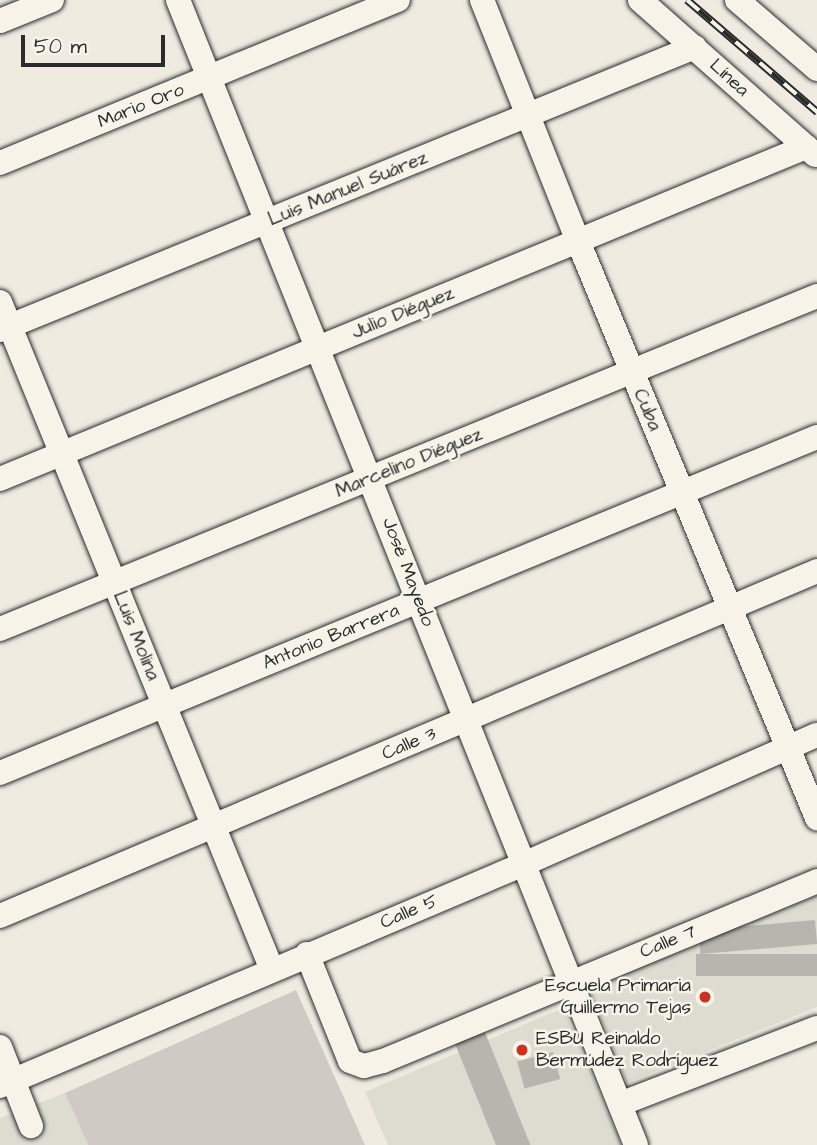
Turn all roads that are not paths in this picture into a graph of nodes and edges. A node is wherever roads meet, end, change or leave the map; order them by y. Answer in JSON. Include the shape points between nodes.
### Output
{"nodes":[{"id":1,"x":52,"y":0,"type":"edge"},
{"id":2,"x":178,"y":0,"type":"edge"},
{"id":3,"x":398,"y":0,"type":"edge"},
{"id":4,"x":482,"y":0,"type":"edge"},
{"id":5,"x":640,"y":0,"type":"edge"},
{"id":6,"x":737,"y":0,"type":"edge"},
{"id":7,"x":0,"y":21,"type":"edge"},
{"id":8,"x":695,"y":47,"type":"junction"},
{"id":9,"x":817,"y":69,"type":"edge"},
{"id":10,"x":209,"y":78,"type":"junction"},
{"id":11,"x":527,"y":116,"type":"junction"},
{"id":12,"x":811,"y":151,"type":"edge"},
{"id":13,"x":0,"y":163,"type":"edge"},
{"id":14,"x":266,"y":223,"type":"junction"},
{"id":15,"x":578,"y":241,"type":"junction"},
{"id":16,"x":817,"y":296,"type":"edge"},
{"id":17,"x":0,"y":302,"type":"edge"},
{"id":18,"x":5,"y":328,"type":"edge"},
{"id":19,"x":317,"y":349,"type":"junction"},
{"id":20,"x":632,"y":372,"type":"junction"},
{"id":21,"x":817,"y":436,"type":"edge"},
{"id":22,"x":61,"y":453,"type":"junction"},
{"id":23,"x":0,"y":478,"type":"edge"},
{"id":24,"x":371,"y":478,"type":"junction"},
{"id":25,"x":682,"y":492,"type":"junction"},
{"id":26,"x":817,"y":571,"type":"edge"},
{"id":27,"x":114,"y":582,"type":"junction"},
{"id":28,"x":420,"y":601,"type":"junction"},
{"id":29,"x":730,"y":607,"type":"junction"},
{"id":30,"x":0,"y":629,"type":"edge"},
{"id":31,"x":164,"y":705,"type":"junction"},
{"id":32,"x":464,"y":720,"type":"junction"},
{"id":33,"x":817,"y":735,"type":"edge"},
{"id":34,"x":787,"y":747,"type":"junction"},
{"id":35,"x":0,"y":773,"type":"edge"},
{"id":36,"x":817,"y":818,"type":"edge"},
{"id":37,"x":212,"y":827,"type":"junction"},
{"id":38,"x":524,"y":864,"type":"junction"},
{"id":39,"x":817,"y":881,"type":"edge"},
{"id":40,"x":0,"y":916,"type":"edge"},
{"id":41,"x":307,"y":954,"type":"junction"},
{"id":42,"x":272,"y":971,"type":"junction"},
{"id":43,"x":571,"y":982,"type":"junction"},
{"id":44,"x":817,"y":1028,"type":"edge"},
{"id":45,"x":0,"y":1048,"type":"edge"},
{"id":46,"x":7,"y":1084,"type":"edge"},
{"id":47,"x":620,"y":1104,"type":"junction"},
{"id":48,"x":31,"y":1126,"type":"dead end"},
{"id":49,"x":636,"y":1145,"type":"edge"}],
"edges":[{"from":1,"to":7,"type":"street"},
{"from":2,"to":10,"type":"street","name":"José Mayedo"},
{"from":3,"to":10,"type":"street","name":"Mario Oro"},
{"from":4,"to":11,"type":"street","name":"Cuba"},
{"from":5,"to":8,"type":"street","name":"Línea"},
{"from":6,"to":9,"type":"street"},
{"from":8,"to":11,"type":"street","name":"Luis Manuel Suárez"},
{"from":8,"to":12,"type":"street","name":"Línea"},
{"from":10,"to":13,"type":"street","name":"Mario Oro"},
{"from":10,"to":14,"type":"street","name":"José Mayedo"},
{"from":11,"to":14,"type":"street","name":"Luis Manuel Suárez"},
{"from":11,"to":15,"type":"street","name":"Cuba"},
{"from":12,"to":15,"type":"street","name":"Julio Diéguez"},
{"from":14,"to":18,"type":"street","name":"Luis Manuel Suárez"},
{"from":14,"to":19,"type":"street","name":"José Mayedo"},
{"from":15,"to":19,"type":"street","name":"Julio Diéguez"},
{"from":15,"to":20,"type":"street","name":"Cuba"},
{"from":16,"to":20,"type":"street","name":"Marcelino Diéguez"},
{"from":17,"to":18,"type":"street","name":"Luis Molina"},
{"from":18,"to":22,"type":"street","name":"Luis Molina"},
{"from":19,"to":22,"type":"street","name":"Julio Diéguez"},
{"from":19,"to":24,"type":"street","name":"José Mayedo"},
{"from":20,"to":24,"type":"street","name":"Marcelino Diéguez"},
{"from":20,"to":25,"type":"street","name":"Cuba"},
{"from":21,"to":25,"type":"street","name":"Antonio Barrera"},
{"from":22,"to":23,"type":"street","name":"Julio Diéguez"},
{"from":22,"to":27,"type":"street","name":"Luis Molina"},
{"from":24,"to":27,"type":"street","name":"Marcelino Diéguez"},
{"from":24,"to":28,"type":"street","name":"José Mayedo"},
{"from":25,"to":28,"type":"street","name":"Antonio Barrera"},
{"from":25,"to":29,"type":"street","name":"Cuba"},
{"from":26,"to":29,"type":"street","name":"Calle 3"},
{"from":27,"to":30,"type":"street","name":"Marcelino Diéguez"},
{"from":27,"to":31,"type":"street","name":"Luis Molina"},
{"from":28,"to":31,"type":"street","name":"Antonio Barrera"},
{"from":28,"to":32,"type":"street","name":"José Mayedo"},
{"from":29,"to":32,"type":"street","name":"Calle 3"},
{"from":29,"to":34,"type":"street","name":"Cuba"},
{"from":31,"to":35,"type":"street","name":"Antonio Barrera"},
{"from":31,"to":37,"type":"street","name":"Luis Molina"},
{"from":32,"to":37,"type":"street","name":"Calle 3"},
{"from":32,"to":38,"type":"street","name":"José Mayedo"},
{"from":33,"to":34,"type":"street","name":"Calle 5"},
{"from":34,"to":36,"type":"street","name":"Cuba"},
{"from":34,"to":38,"type":"street","name":"Calle 5"},
{"from":37,"to":40,"type":"street","name":"Calle 3"},
{"from":37,"to":42,"type":"street","name":"Luis Molina"},
{"from":38,"to":41,"type":"street","name":"Calle 5"},
{"from":38,"to":43,"type":"street","name":"José Mayedo"},
{"from":39,"to":43,"type":"street","name":"Calle 7"},
{"from":41,"to":42,"type":"street","name":"Calle 5"},
{"from":41,"to":43,"type":"street","name":"Calle 7","via":[[350,1061],[364,1066]]},
{"from":42,"to":46,"type":"street","name":"Calle 5"},
{"from":43,"to":47,"type":"street","name":"José Mayedo"},
{"from":44,"to":47,"type":"street"},
{"from":45,"to":46,"type":"street"},
{"from":46,"to":48,"type":"street"},
{"from":47,"to":49,"type":"street","name":"José Mayedo"}]}
